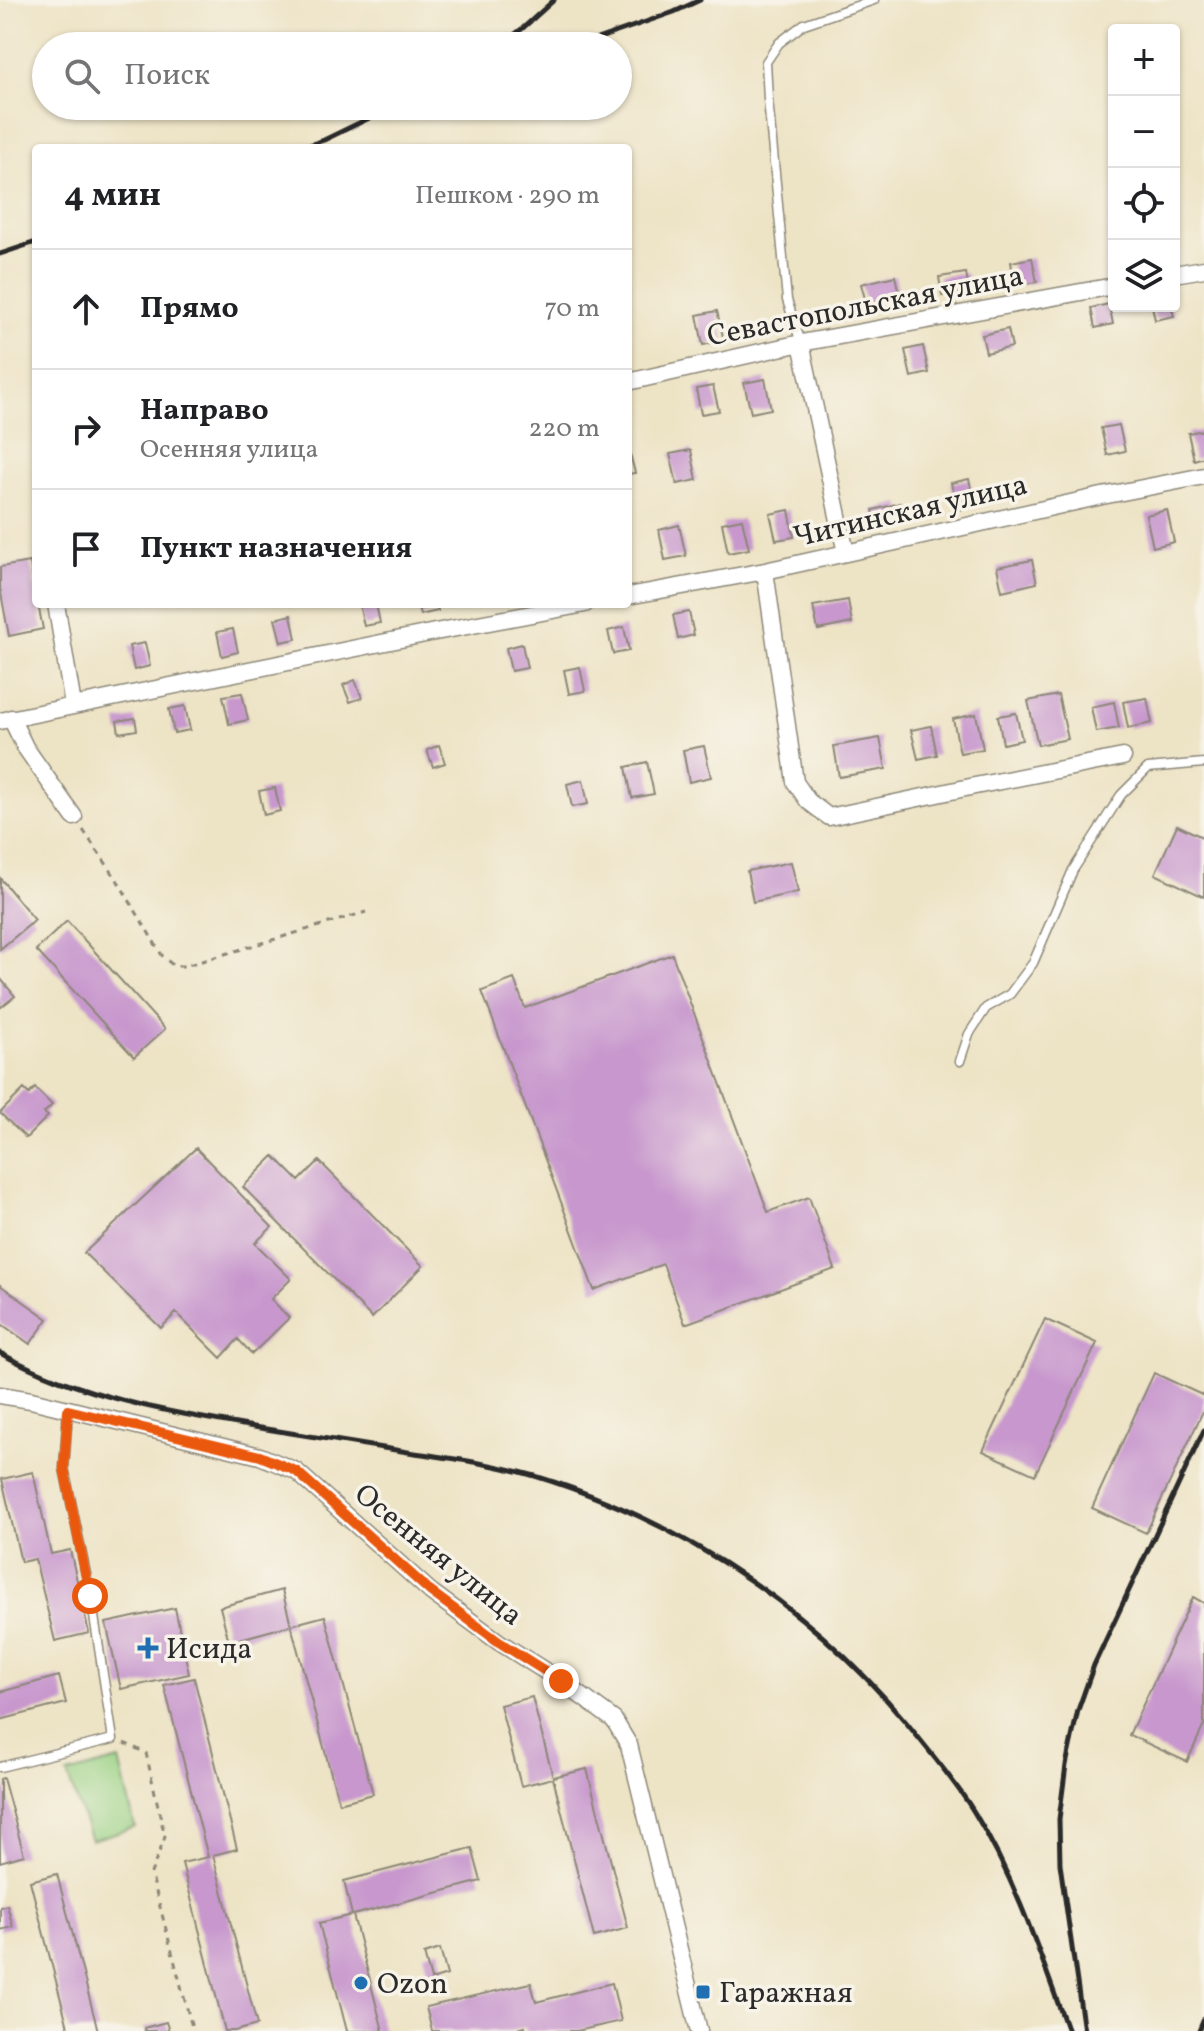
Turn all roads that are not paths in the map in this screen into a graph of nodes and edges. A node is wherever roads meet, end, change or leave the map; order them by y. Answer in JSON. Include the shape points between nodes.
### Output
{"nodes":[{"id":1,"x":874,"y":0,"type":"edge"},
{"id":2,"x":1204,"y":269,"type":"edge"},
{"id":3,"x":1180,"y":273,"type":"edge"},
{"id":4,"x":1108,"y":287,"type":"edge"},
{"id":5,"x":801,"y":343,"type":"junction"},
{"id":6,"x":632,"y":381,"type":"edge"},
{"id":7,"x":1204,"y":476,"type":"edge"},
{"id":8,"x":846,"y":553,"type":"junction"},
{"id":9,"x":765,"y":571,"type":"junction"},
{"id":10,"x":632,"y":595,"type":"edge"},
{"id":11,"x":56,"y":608,"type":"edge"},
{"id":12,"x":564,"y":608,"type":"edge"},
{"id":13,"x":73,"y":705,"type":"junction"},
{"id":14,"x":6,"y":720,"type":"edge"},
{"id":15,"x":1123,"y":757,"type":"dead end"},
{"id":16,"x":1204,"y":763,"type":"edge"},
{"id":17,"x":74,"y":817,"type":"road end"},
{"id":18,"x":960,"y":1061,"type":"dead end"},
{"id":19,"x":0,"y":1395,"type":"edge"},
{"id":20,"x":68,"y":1410,"type":"junction"},
{"id":21,"x":0,"y":1767,"type":"edge"},
{"id":22,"x":699,"y":2031,"type":"edge"}],
"edges":[{"from":1,"to":5,"type":"lane","via":[[804,24],[779,43],[766,62],[787,300]]},
{"from":2,"to":3,"type":"street"},
{"from":4,"to":5,"type":"street","name":"Севастопольская улица"},
{"from":5,"to":6,"type":"street","name":"Севастопольская улица"},
{"from":5,"to":8,"type":"street"},
{"from":7,"to":8,"type":"street","name":"Читинская улица"},
{"from":8,"to":9,"type":"street","name":"Читинская улица"},
{"from":9,"to":10,"type":"street","name":"Читинская улица"},
{"from":9,"to":15,"type":"street","via":[[795,782],[829,817]]},
{"from":11,"to":13,"type":"street"},
{"from":12,"to":13,"type":"street"},
{"from":13,"to":14,"type":"street"},
{"from":14,"to":17,"type":"street"},
{"from":16,"to":18,"type":"lane","via":[[1148,768],[1121,795],[1073,870],[1033,963],[1010,994],[986,1008]]},
{"from":19,"to":20,"type":"street","name":"Осенняя улица"},
{"from":20,"to":21,"type":"lane","via":[[64,1468],[113,1739]]},
{"from":20,"to":22,"type":"street","name":"Осенняя улица","via":[[260,1456],[296,1471],[431,1592],[614,1720],[629,1745]]}]}
